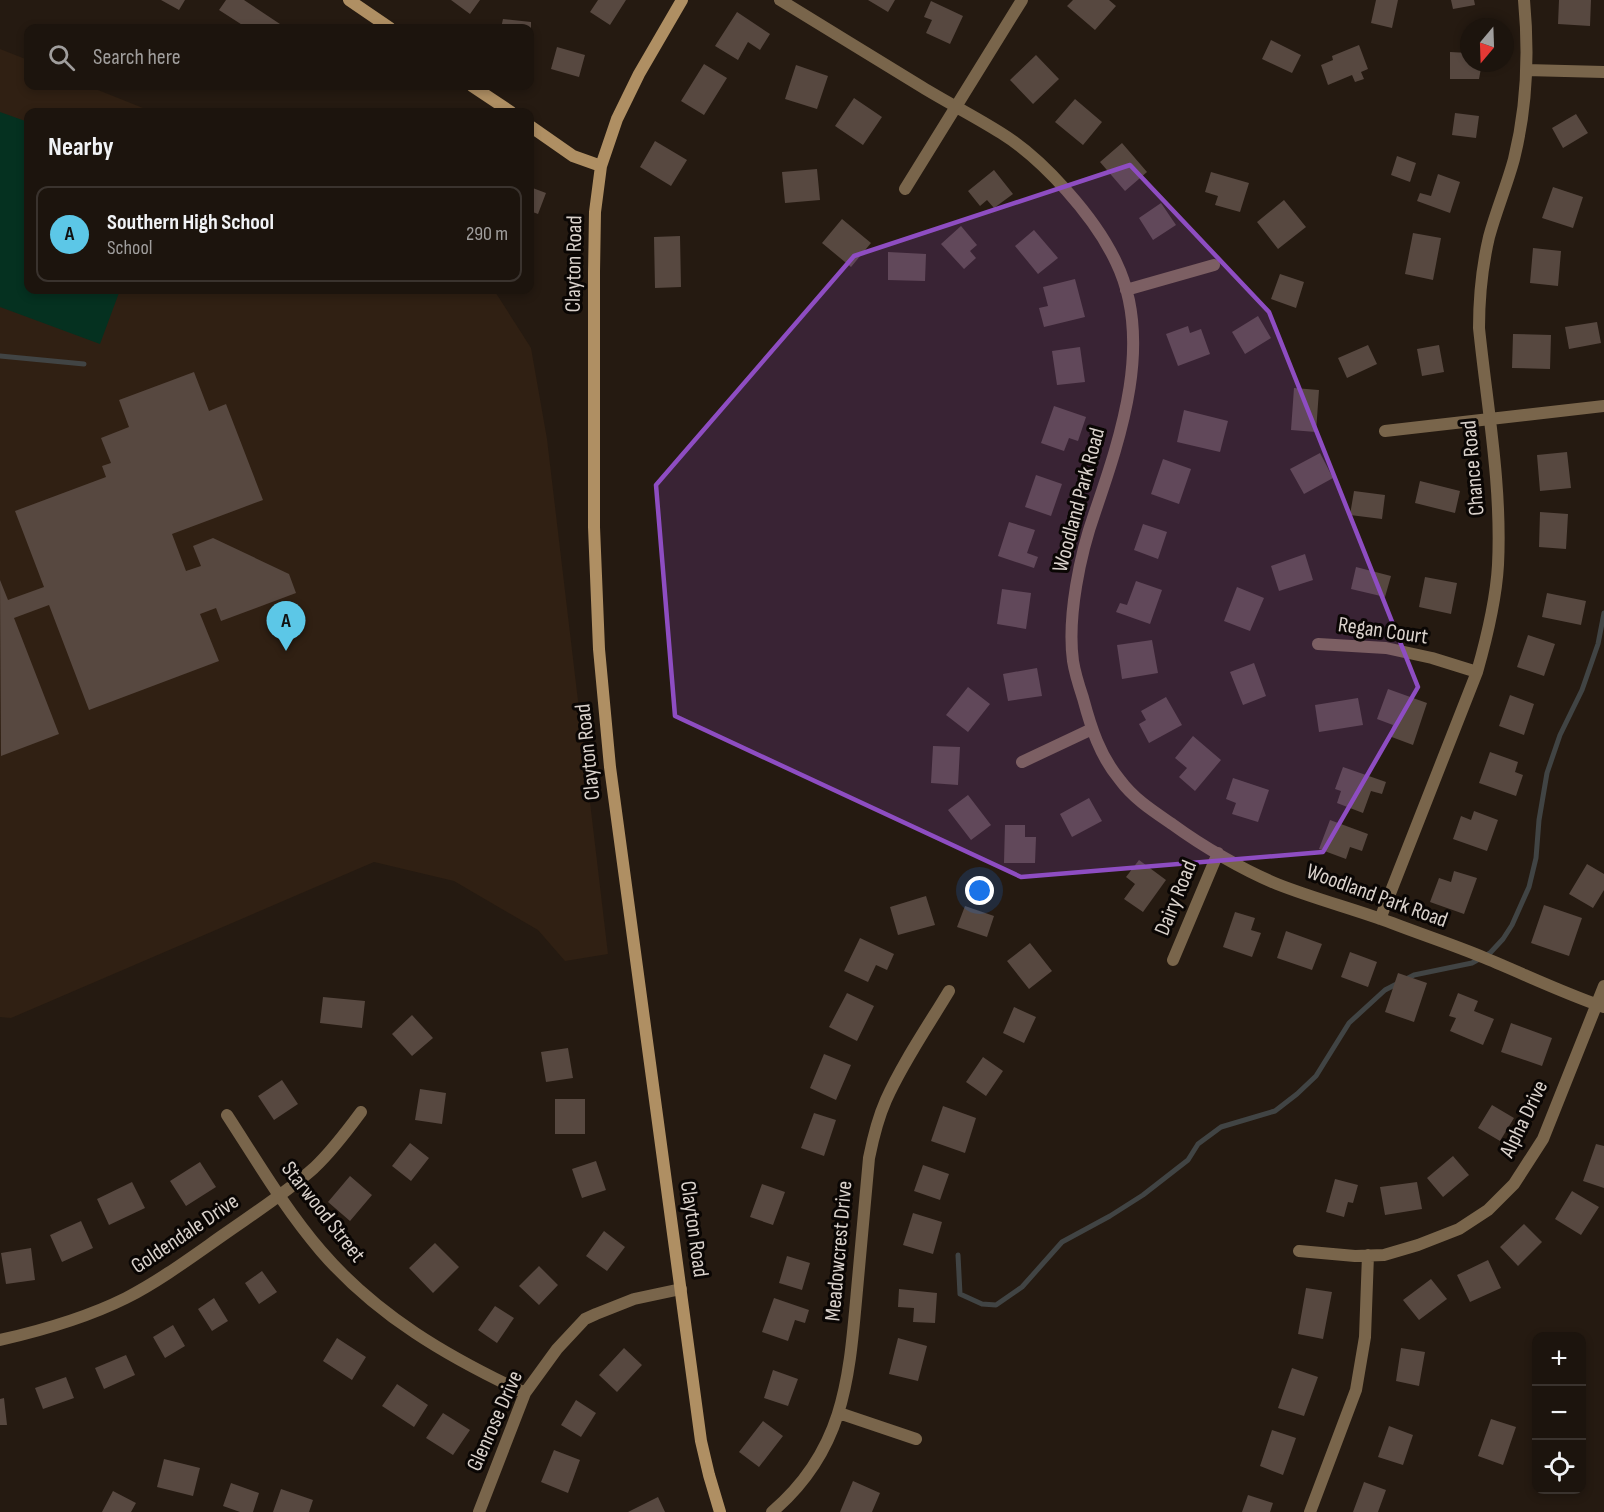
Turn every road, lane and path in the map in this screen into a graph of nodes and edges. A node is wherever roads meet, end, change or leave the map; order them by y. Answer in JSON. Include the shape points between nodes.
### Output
{"nodes":[{"id":1,"x":349,"y":0,"type":"edge"},
{"id":2,"x":682,"y":0,"type":"edge"},
{"id":3,"x":780,"y":0,"type":"edge"},
{"id":4,"x":1022,"y":0,"type":"edge"},
{"id":5,"x":1524,"y":0,"type":"edge"},
{"id":6,"x":384,"y":24,"type":"edge"},
{"id":7,"x":1526,"y":70,"type":"junction"},
{"id":8,"x":1604,"y":72,"type":"edge"},
{"id":9,"x":478,"y":90,"type":"edge"},
{"id":10,"x":956,"y":107,"type":"junction"},
{"id":11,"x":505,"y":108,"type":"edge"},
{"id":12,"x":534,"y":129,"type":"edge"},
{"id":13,"x":601,"y":166,"type":"junction"},
{"id":14,"x":905,"y":189,"type":"dead end"},
{"id":15,"x":1214,"y":265,"type":"dead end"},
{"id":16,"x":1126,"y":290,"type":"junction"},
{"id":17,"x":1604,"y":406,"type":"edge"},
{"id":18,"x":1490,"y":419,"type":"junction"},
{"id":19,"x":1386,"y":431,"type":"dead end"},
{"id":20,"x":1318,"y":644,"type":"dead end"},
{"id":21,"x":1477,"y":672,"type":"junction"},
{"id":22,"x":1092,"y":729,"type":"junction"},
{"id":23,"x":1022,"y":762,"type":"dead end"},
{"id":24,"x":1218,"y":853,"type":"junction"},
{"id":25,"x":1380,"y":919,"type":"junction"},
{"id":26,"x":1173,"y":960,"type":"dead end"},
{"id":27,"x":1604,"y":986,"type":"edge"},
{"id":28,"x":949,"y":990,"type":"dead end"},
{"id":29,"x":1600,"y":1006,"type":"edge"},
{"id":30,"x":361,"y":1112,"type":"dead end"},
{"id":31,"x":228,"y":1115,"type":"dead end"},
{"id":32,"x":280,"y":1196,"type":"junction"},
{"id":33,"x":1299,"y":1251,"type":"dead end"},
{"id":34,"x":1368,"y":1256,"type":"junction"},
{"id":35,"x":681,"y":1289,"type":"junction"},
{"id":36,"x":0,"y":1340,"type":"edge"},
{"id":37,"x":525,"y":1393,"type":"junction"},
{"id":38,"x":839,"y":1413,"type":"junction"},
{"id":39,"x":916,"y":1440,"type":"dead end"},
{"id":40,"x":479,"y":1512,"type":"edge"},
{"id":41,"x":720,"y":1512,"type":"edge"},
{"id":42,"x":772,"y":1512,"type":"edge"},
{"id":43,"x":1310,"y":1512,"type":"edge"}],
"edges":[{"from":1,"to":6,"type":"street"},
{"from":2,"to":13,"type":"street","name":"Clayton Road","via":[[634,82]]},
{"from":3,"to":10,"type":"street","name":"Woodland Park Road"},
{"from":4,"to":10,"type":"street"},
{"from":5,"to":7,"type":"street","name":"Chance Road"},
{"from":7,"to":8,"type":"street"},
{"from":7,"to":18,"type":"street","name":"Chance Road","via":[[1514,158],[1490,235],[1480,298],[1479,328]]},
{"from":9,"to":11,"type":"street"},
{"from":10,"to":14,"type":"street"},
{"from":10,"to":16,"type":"street","name":"Woodland Park Road","via":[[1004,134],[1066,190],[1110,251]]},
{"from":12,"to":13,"type":"street","via":[[573,156]]},
{"from":13,"to":35,"type":"street","name":"Clayton Road","via":[[594,272],[594,527],[599,649],[610,767]]},
{"from":15,"to":16,"type":"street"},
{"from":16,"to":22,"type":"street","name":"Woodland Park Road","via":[[1133,336],[1131,388],[1086,539],[1074,611],[1073,659]]},
{"from":17,"to":18,"type":"street"},
{"from":18,"to":19,"type":"street"},
{"from":18,"to":21,"type":"street","name":"Chance Road","via":[[1497,487],[1498,565]]},
{"from":20,"to":21,"type":"street","name":"Regan Court","via":[[1386,648]]},
{"from":21,"to":25,"type":"street","name":"Chance Road"},
{"from":22,"to":23,"type":"street"},
{"from":22,"to":24,"type":"street","name":"Woodland Park Road","via":[[1107,761],[1131,794]]},
{"from":24,"to":25,"type":"street","name":"Woodland Park Road","via":[[1276,883]]},
{"from":24,"to":26,"type":"street","name":"Dairy Road"},
{"from":25,"to":29,"type":"street","name":"Woodland Park Road"},
{"from":27,"to":29,"type":"street","name":"Alpha Drive"},
{"from":28,"to":38,"type":"street","name":"Meadowcrest Drive","via":[[899,1075],[875,1128],[850,1361]]},
{"from":29,"to":34,"type":"street","name":"Alpha Drive","via":[[1546,1131],[1514,1184],[1488,1210],[1459,1229],[1418,1245]]},
{"from":30,"to":32,"type":"street","name":"Goldendale Drive","via":[[315,1167]]},
{"from":31,"to":32,"type":"street","name":"Starwood Street"},
{"from":32,"to":36,"type":"street","name":"Goldendale Drive","via":[[127,1298],[41,1331]]},
{"from":32,"to":37,"type":"street","name":"Starwood Street","via":[[320,1250],[382,1310],[420,1338]]},
{"from":33,"to":34,"type":"street","name":"Alpha Drive"},
{"from":34,"to":43,"type":"street","via":[[1365,1337],[1356,1390]]},
{"from":35,"to":37,"type":"street","name":"Glenrose Drive","via":[[634,1299],[585,1319]]},
{"from":35,"to":41,"type":"street","name":"Clayton Road","via":[[702,1441]]},
{"from":37,"to":40,"type":"street","name":"Glenrose Drive"},
{"from":38,"to":39,"type":"street"},
{"from":38,"to":42,"type":"street","name":"Meadowcrest Drive","via":[[822,1451],[803,1479]]}]}
